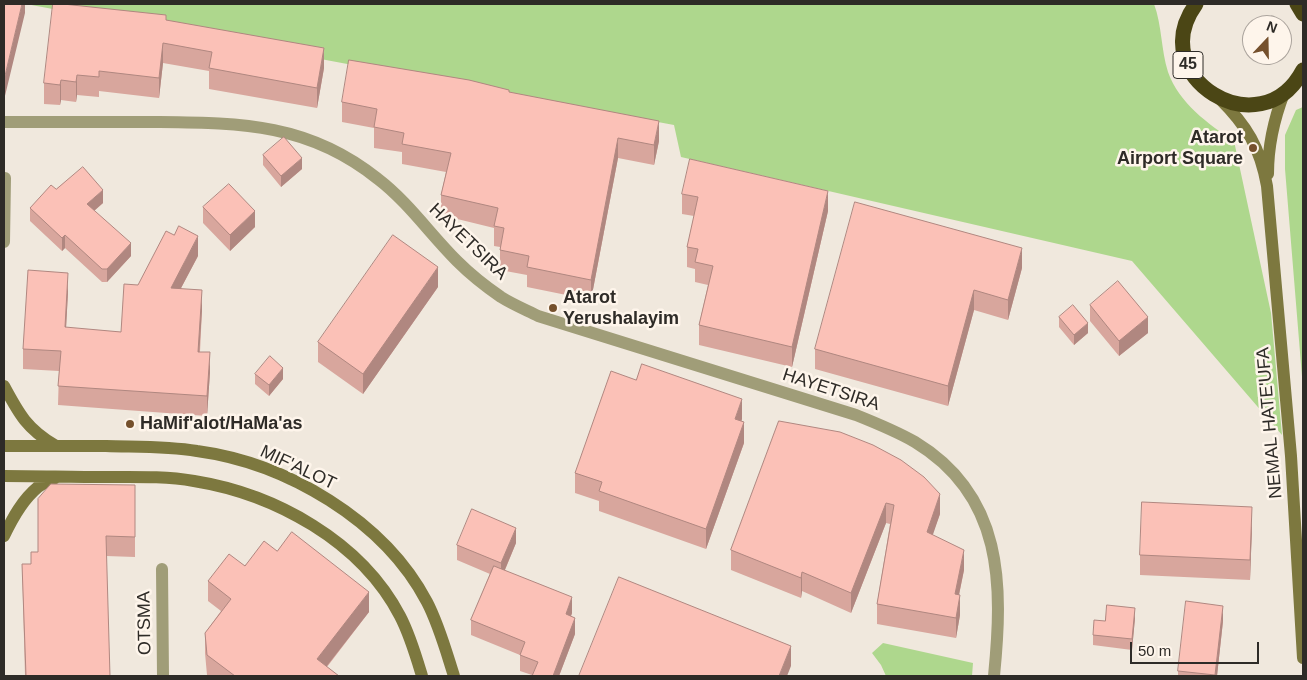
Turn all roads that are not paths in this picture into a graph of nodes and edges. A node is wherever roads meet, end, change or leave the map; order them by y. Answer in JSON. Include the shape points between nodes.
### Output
{"nodes":[{"id":1,"x":1180,"y":4,"type":"edge"},
{"id":2,"x":1196,"y":4,"type":"edge"},
{"id":3,"x":1297,"y":4,"type":"edge"},
{"id":4,"x":1303,"y":14,"type":"edge"},
{"id":5,"x":1188,"y":19,"type":"junction"},
{"id":6,"x":1301,"y":77,"type":"edge"},
{"id":7,"x":1284,"y":93,"type":"junction"},
{"id":8,"x":1219,"y":98,"type":"junction"},
{"id":9,"x":4,"y":122,"type":"edge"},
{"id":10,"x":5,"y":178,"type":"edge"},
{"id":11,"x":1268,"y":186,"type":"junction"},
{"id":12,"x":4,"y":242,"type":"edge"},
{"id":13,"x":4,"y":386,"type":"edge"},
{"id":14,"x":4,"y":446,"type":"edge"},
{"id":15,"x":56,"y":446,"type":"junction"},
{"id":16,"x":4,"y":476,"type":"edge"},
{"id":17,"x":58,"y":476,"type":"junction"},
{"id":18,"x":4,"y":536,"type":"edge"},
{"id":19,"x":162,"y":569,"type":"dead end"},
{"id":20,"x":1303,"y":658,"type":"edge"},
{"id":21,"x":163,"y":676,"type":"edge"},
{"id":22,"x":422,"y":676,"type":"edge"},
{"id":23,"x":454,"y":676,"type":"edge"},
{"id":24,"x":994,"y":676,"type":"edge"}],
"edges":[{"from":1,"to":5,"type":"highway"},
{"from":2,"to":5,"type":"highway","number":"45"},
{"from":3,"to":4,"type":"highway"},
{"from":5,"to":8,"type":"highway","number":"45","via":[[1184,37],[1188,65],[1197,81]]},
{"from":6,"to":7,"type":"highway","number":"45"},
{"from":7,"to":8,"type":"highway","number":"45","via":[[1252,105],[1235,104]]},
{"from":7,"to":11,"type":"street","name":"NEMAL HATE'UFA","via":[[1274,123]]},
{"from":8,"to":11,"type":"street","name":"NEMAL HATE'UFA","via":[[1248,131]]},
{"from":9,"to":24,"type":"street","name":"HAYETSIRA","via":[[217,123],[279,130],[308,138],[349,158],[380,180],[457,261],[502,298],[538,316],[856,415],[916,443],[961,481],[978,505],[990,538],[997,568]]},
{"from":10,"to":12,"type":"street"},
{"from":11,"to":20,"type":"street","name":"NEMAL HATE'UFA","via":[[1291,456]]},
{"from":13,"to":15,"type":"street","via":[[26,423]]},
{"from":14,"to":15,"type":"street","name":"MIF'ALOT"},
{"from":15,"to":23,"type":"street","name":"MIF'ALOT","via":[[199,451],[237,459],[300,483],[364,525],[407,571],[442,635]]},
{"from":16,"to":17,"type":"street"},
{"from":17,"to":18,"type":"street","via":[[38,487],[24,501]]},
{"from":17,"to":22,"type":"street","via":[[194,481],[229,489],[286,511],[344,548],[383,589],[413,645]]},
{"from":19,"to":21,"type":"street","name":"OTSMA"}]}
